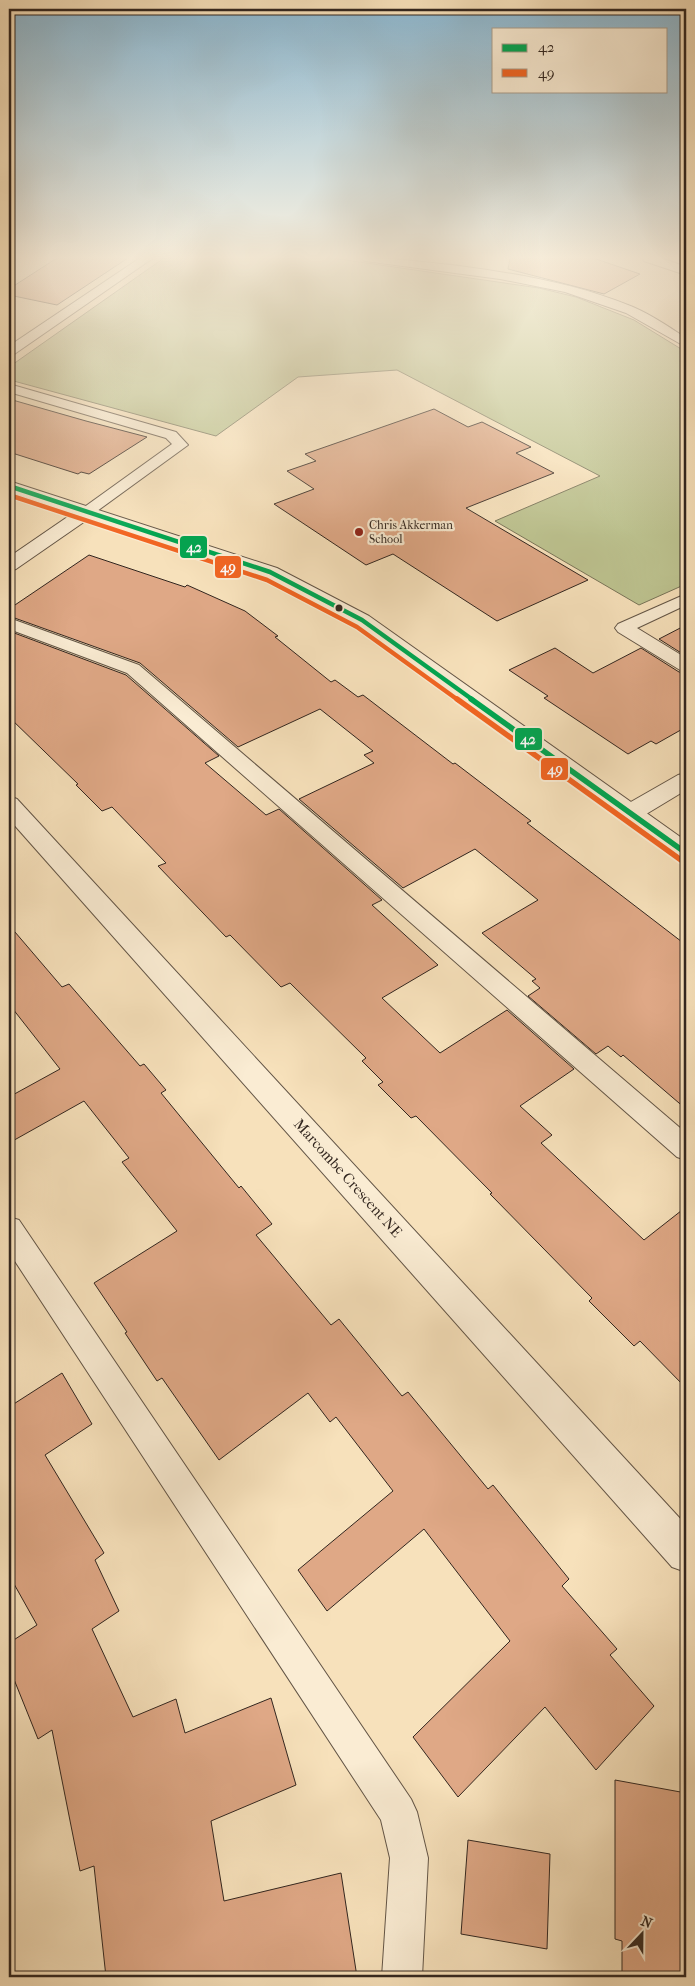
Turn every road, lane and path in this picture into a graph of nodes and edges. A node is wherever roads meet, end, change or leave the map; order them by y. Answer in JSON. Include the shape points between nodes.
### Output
{"nodes":[{"id":1,"x":9,"y":388,"type":"edge"},
{"id":2,"x":9,"y":486,"type":"edge"},
{"id":3,"x":88,"y":512,"type":"junction"},
{"id":4,"x":9,"y":565,"type":"edge"},
{"id":5,"x":686,"y":599,"type":"edge"},
{"id":6,"x":9,"y":623,"type":"edge"},
{"id":7,"x":686,"y":666,"type":"edge"},
{"id":8,"x":686,"y":780,"type":"edge"},
{"id":9,"x":9,"y":804,"type":"edge"},
{"id":10,"x":630,"y":812,"type":"junction"},
{"id":11,"x":686,"y":854,"type":"edge"},
{"id":12,"x":686,"y":1149,"type":"edge"},
{"id":13,"x":9,"y":1229,"type":"edge"},
{"id":14,"x":686,"y":1553,"type":"edge"},
{"id":15,"x":402,"y":1977,"type":"edge"}],
"edges":[{"from":1,"to":3,"type":"lane","via":[[171,435],[181,445]]},
{"from":2,"to":3,"type":"street"},
{"from":3,"to":4,"type":"street"},
{"from":3,"to":10,"type":"street","via":[[270,572],[362,620]]},
{"from":5,"to":7,"type":"lane","via":[[624,628]]},
{"from":6,"to":12,"type":"lane","via":[[133,669]]},
{"from":8,"to":10,"type":"street"},
{"from":9,"to":14,"type":"street","name":"Marcombe Crescent NE"},
{"from":10,"to":11,"type":"street"},
{"from":13,"to":15,"type":"lane","via":[[398,1812],[409,1858]]}]}
